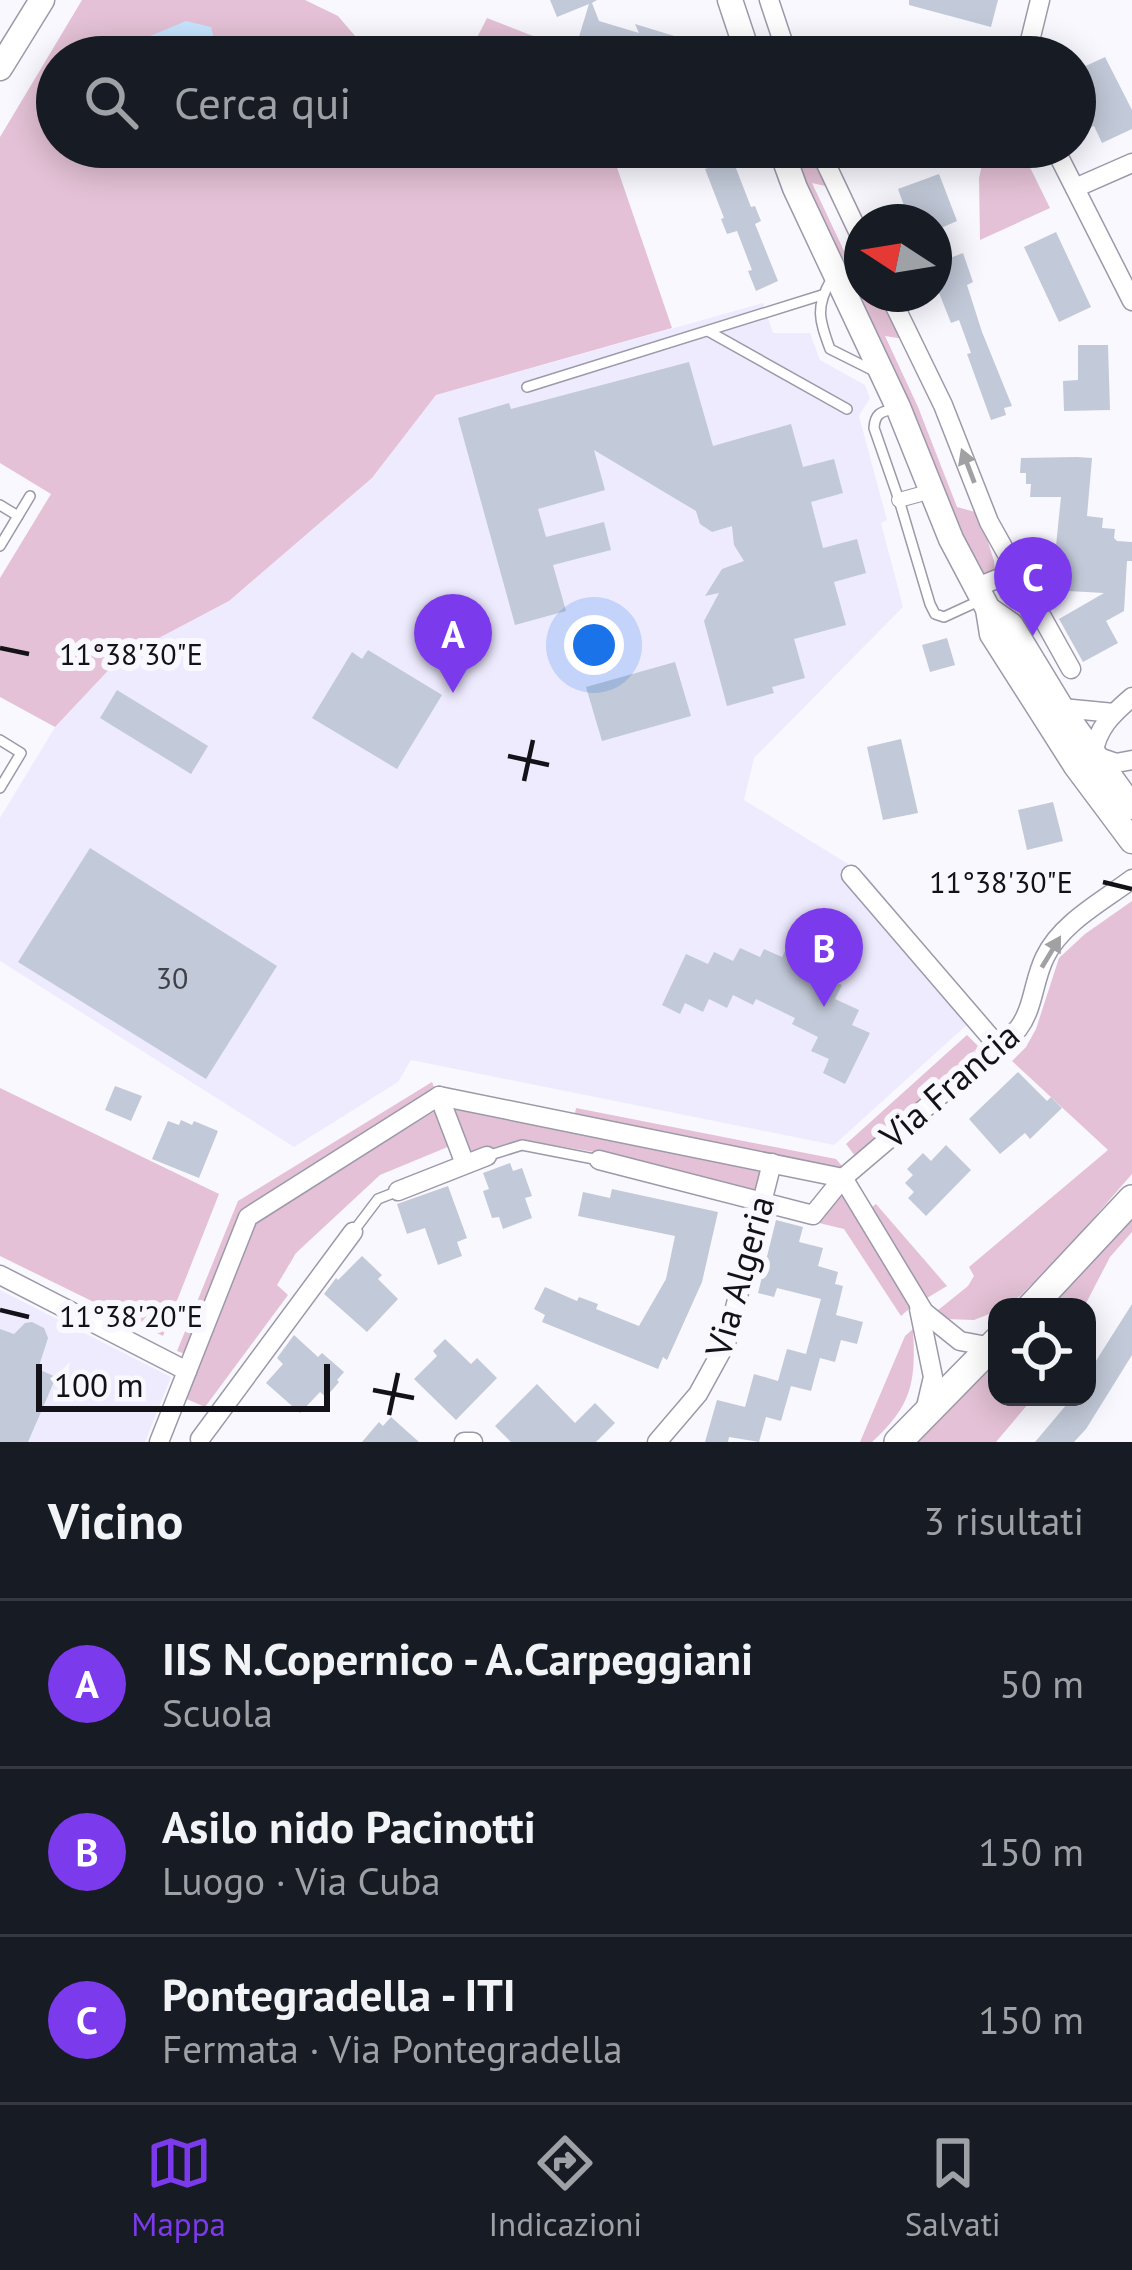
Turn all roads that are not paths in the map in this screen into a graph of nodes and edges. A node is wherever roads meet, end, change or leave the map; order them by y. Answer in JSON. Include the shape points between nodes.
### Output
{"nodes":[{"id":1,"x":41,"y":0,"type":"edge"},
{"id":2,"x":730,"y":0,"type":"edge"},
{"id":3,"x":1040,"y":0,"type":"edge"},
{"id":4,"x":768,"y":3,"type":"edge"},
{"id":5,"x":742,"y":36,"type":"edge"},
{"id":6,"x":780,"y":36,"type":"edge"},
{"id":7,"x":1031,"y":36,"type":"edge"},
{"id":8,"x":0,"y":68,"type":"edge"},
{"id":9,"x":1132,"y":163,"type":"edge"},
{"id":10,"x":788,"y":168,"type":"edge"},
{"id":11,"x":828,"y":168,"type":"edge"},
{"id":12,"x":1065,"y":168,"type":"edge"},
{"id":13,"x":1075,"y":188,"type":"junction"},
{"id":14,"x":845,"y":204,"type":"edge"},
{"id":15,"x":829,"y":285,"type":"junction"},
{"id":16,"x":1132,"y":301,"type":"edge"},
{"id":17,"x":898,"y":312,"type":"edge"},
{"id":18,"x":708,"y":331,"type":"junction"},
{"id":19,"x":883,"y":375,"type":"junction"},
{"id":20,"x":526,"y":387,"type":"dead end"},
{"id":21,"x":898,"y":407,"type":"junction"},
{"id":22,"x":847,"y":409,"type":"dead end"},
{"id":23,"x":932,"y":490,"type":"junction"},
{"id":24,"x":30,"y":496,"type":"dead end"},
{"id":25,"x":899,"y":500,"type":"junction"},
{"id":26,"x":0,"y":505,"type":"edge"},
{"id":27,"x":18,"y":516,"type":"junction"},
{"id":28,"x":0,"y":546,"type":"edge"},
{"id":29,"x":1017,"y":572,"type":"junction"},
{"id":30,"x":983,"y":598,"type":"junction"},
{"id":31,"x":1071,"y":669,"type":"dead end"},
{"id":32,"x":1132,"y":697,"type":"edge"},
{"id":33,"x":1062,"y":708,"type":"junction"},
{"id":34,"x":1114,"y":713,"type":"junction"},
{"id":35,"x":0,"y":740,"type":"edge"},
{"id":36,"x":1084,"y":760,"type":"junction"},
{"id":37,"x":1132,"y":760,"type":"edge"},
{"id":38,"x":0,"y":788,"type":"edge"},
{"id":39,"x":1132,"y":807,"type":"edge"},
{"id":40,"x":1132,"y":841,"type":"edge"},
{"id":41,"x":850,"y":875,"type":"dead end"},
{"id":42,"x":1132,"y":879,"type":"edge"},
{"id":43,"x":998,"y":1046,"type":"junction"},
{"id":44,"x":439,"y":1096,"type":"junction"},
{"id":45,"x":631,"y":1135,"type":"junction"},
{"id":46,"x":488,"y":1156,"type":"joint"},
{"id":47,"x":599,"y":1160,"type":"joint"},
{"id":48,"x":772,"y":1163,"type":"junction"},
{"id":49,"x":465,"y":1164,"type":"junction"},
{"id":50,"x":624,"y":1166,"type":"junction"},
{"id":51,"x":843,"y":1178,"type":"junction"},
{"id":52,"x":398,"y":1191,"type":"joint"},
{"id":53,"x":1132,"y":1199,"type":"edge"},
{"id":54,"x":761,"y":1200,"type":"junction"},
{"id":55,"x":353,"y":1232,"type":"joint"},
{"id":56,"x":0,"y":1275,"type":"edge"},
{"id":57,"x":1039,"y":1298,"type":"edge"},
{"id":58,"x":918,"y":1304,"type":"junction"},
{"id":59,"x":988,"y":1343,"type":"edge"},
{"id":60,"x":988,"y":1350,"type":"edge"},
{"id":61,"x":187,"y":1371,"type":"junction"},
{"id":62,"x":172,"y":1408,"type":"junction"},
{"id":63,"x":922,"y":1418,"type":"junction"},
{"id":64,"x":203,"y":1436,"type":"edge"},
{"id":65,"x":158,"y":1442,"type":"edge"},
{"id":66,"x":657,"y":1442,"type":"edge"},
{"id":67,"x":898,"y":1442,"type":"edge"}],
"edges":[{"from":1,"to":8,"type":"street"},
{"from":2,"to":5,"type":"street"},
{"from":3,"to":7,"type":"street"},
{"from":4,"to":6,"type":"street"},
{"from":9,"to":13,"type":"street"},
{"from":10,"to":15,"type":"street"},
{"from":11,"to":14,"type":"street"},
{"from":12,"to":13,"type":"street"},
{"from":13,"to":16,"type":"street"},
{"from":15,"to":18,"type":"lane"},
{"from":15,"to":19,"type":"street"},
{"from":15,"to":19,"type":"lane","via":[[819,309],[830,349]]},
{"from":29,"to":17,"type":"street","one_way":true},
{"from":18,"to":20,"type":"lane"},
{"from":18,"to":22,"type":"lane"},
{"from":19,"to":21,"type":"street"},
{"from":21,"to":23,"type":"street"},
{"from":21,"to":25,"type":"lane","via":[[879,412],[874,428]]},
{"from":23,"to":25,"type":"street"},
{"from":23,"to":30,"type":"street"},
{"from":24,"to":27,"type":"lane"},
{"from":25,"to":30,"type":"lane","via":[[934,614]]},
{"from":26,"to":27,"type":"lane"},
{"from":27,"to":28,"type":"lane"},
{"from":29,"to":30,"type":"street"},
{"from":29,"to":31,"type":"street"},
{"from":30,"to":33,"type":"street","via":[[1011,625]]},
{"from":30,"to":36,"type":"street","via":[[992,634]]},
{"from":32,"to":34,"type":"street"},
{"from":33,"to":34,"type":"street"},
{"from":33,"to":36,"type":"street"},
{"from":34,"to":36,"type":"street"},
{"from":35,"to":38,"type":"lane","via":[[21,753]]},
{"from":36,"to":37,"type":"street"},
{"from":36,"to":39,"type":"street"},
{"from":36,"to":40,"type":"street"},
{"from":41,"to":43,"type":"street"},
{"from":43,"to":42,"type":"street","name":"Via Francia","one_way":true,"via":[[1027,1017],[1051,947]]},
{"from":43,"to":51,"type":"street","name":"Via Francia"},
{"from":44,"to":45,"type":"street"},
{"from":44,"to":49,"type":"street"},
{"from":44,"to":61,"type":"street","via":[[248,1217]]},
{"from":45,"to":48,"type":"street"},
{"from":45,"to":50,"type":"street"},
{"from":46,"to":47,"type":"lane","via":[[522,1145]]},
{"from":46,"to":49,"type":"street"},
{"from":47,"to":50,"type":"street"},
{"from":48,"to":51,"type":"street"},
{"from":48,"to":54,"type":"street","name":"Via Algeria"},
{"from":49,"to":52,"type":"street"},
{"from":50,"to":54,"type":"street"},
{"from":51,"to":54,"type":"street","name":"Via Francia","via":[[813,1215]]},
{"from":51,"to":58,"type":"street"},
{"from":52,"to":55,"type":"lane","via":[[378,1199]]},
{"from":53,"to":57,"type":"main road"},
{"from":54,"to":66,"type":"street","name":"Via Algeria","via":[[726,1343],[698,1394]]},
{"from":55,"to":64,"type":"street"},
{"from":56,"to":61,"type":"street"},
{"from":58,"to":59,"type":"street","via":[[960,1341]]},
{"from":58,"to":63,"type":"street","via":[[933,1377]]},
{"from":60,"to":63,"type":"main road"},
{"from":61,"to":62,"type":"street"},
{"from":62,"to":64,"type":"street"},
{"from":62,"to":65,"type":"street"},
{"from":63,"to":67,"type":"main road"}]}
